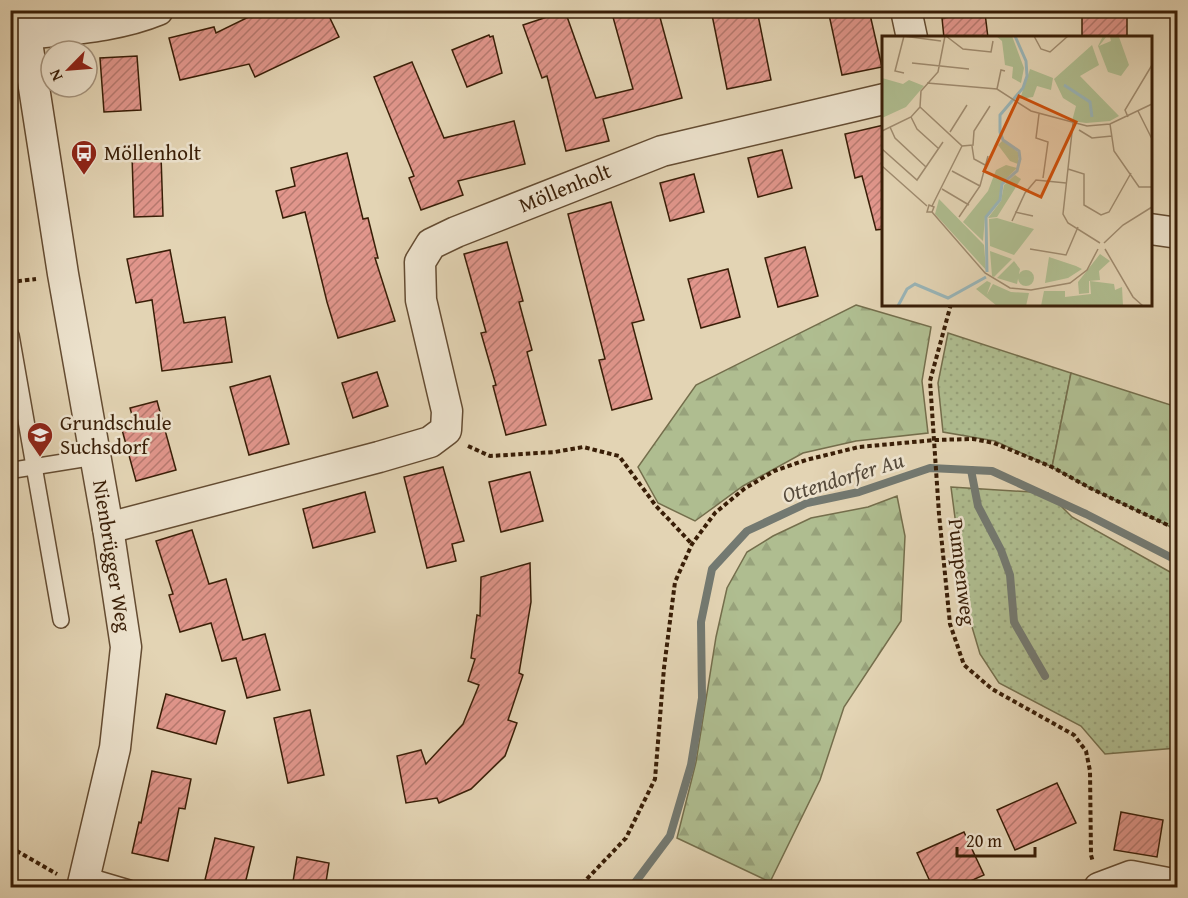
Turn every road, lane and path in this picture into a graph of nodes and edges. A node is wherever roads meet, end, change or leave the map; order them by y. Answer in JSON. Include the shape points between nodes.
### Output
{"nodes":[{"id":1,"x":158,"y":10,"type":"edge"},
{"id":2,"x":906,"y":10,"type":"edge"},
{"id":3,"x":1170,"y":10,"type":"edge"},
{"id":4,"x":1178,"y":21,"type":"edge"},
{"id":5,"x":24,"y":22,"type":"edge"},
{"id":6,"x":912,"y":36,"type":"edge"},
{"id":7,"x":882,"y":99,"type":"edge"},
{"id":8,"x":1152,"y":229,"type":"edge"},
{"id":9,"x":1178,"y":233,"type":"edge"},
{"id":10,"x":10,"y":247,"type":"edge"},
{"id":11,"x":10,"y":288,"type":"edge"},
{"id":12,"x":950,"y":306,"type":"edge"},
{"id":13,"x":12,"y":335,"type":"edge"},
{"id":14,"x":446,"y":430,"type":"junction"},
{"id":15,"x":935,"y":440,"type":"junction"},
{"id":16,"x":95,"y":456,"type":"junction"},
{"id":17,"x":34,"y":467,"type":"junction"},
{"id":18,"x":14,"y":470,"type":"dead end"},
{"id":19,"x":108,"y":528,"type":"junction"},
{"id":20,"x":1178,"y":530,"type":"edge"},
{"id":21,"x":692,"y":544,"type":"junction"},
{"id":22,"x":61,"y":620,"type":"dead end"},
{"id":23,"x":10,"y":847,"type":"edge"},
{"id":24,"x":83,"y":882,"type":"edge"},
{"id":25,"x":1178,"y":885,"type":"edge"},
{"id":26,"x":1100,"y":887,"type":"edge"},
{"id":27,"x":129,"y":888,"type":"edge"},
{"id":28,"x":575,"y":888,"type":"edge"}],
"edges":[{"from":1,"to":5,"type":"street","via":[[139,18],[73,29]]},
{"from":2,"to":6,"type":"street"},
{"from":3,"to":4,"type":"path"},
{"from":5,"to":16,"type":"street","name":"Nienbrügger Weg"},
{"from":7,"to":14,"type":"street","name":"Möllenholt","via":[[662,151],[430,244],[420,262],[421,300],[447,411]]},
{"from":8,"to":9,"type":"street"},
{"from":10,"to":11,"type":"path","via":[[16,271]]},
{"from":12,"to":15,"type":"path","name":"Pumpenweg","via":[[930,381]]},
{"from":13,"to":17,"type":"lane"},
{"from":14,"to":19,"type":"street","via":[[430,442],[379,457]]},
{"from":14,"to":21,"type":"path","via":[[490,456],[582,447],[619,456],[656,506]]},
{"from":15,"to":20,"type":"path","via":[[994,443],[1052,467]]},
{"from":15,"to":21,"type":"path","via":[[860,447],[774,471],[715,513]]},
{"from":15,"to":26,"type":"path","name":"Pumpenweg","via":[[950,624],[964,665],[992,689],[1074,735],[1086,751],[1090,771],[1091,855]]},
{"from":16,"to":17,"type":"lane"},
{"from":16,"to":19,"type":"street","name":"Nienbrügger Weg"},
{"from":17,"to":18,"type":"lane"},
{"from":17,"to":22,"type":"lane"},
{"from":19,"to":24,"type":"street","name":"Nienbrügger Weg","via":[[126,646],[115,748]]},
{"from":21,"to":28,"type":"path","via":[[675,582],[655,779],[626,838]]},
{"from":23,"to":24,"type":"path","via":[[61,876]]},
{"from":24,"to":27,"type":"lane"},
{"from":25,"to":26,"type":"street","via":[[1131,876]]}]}
